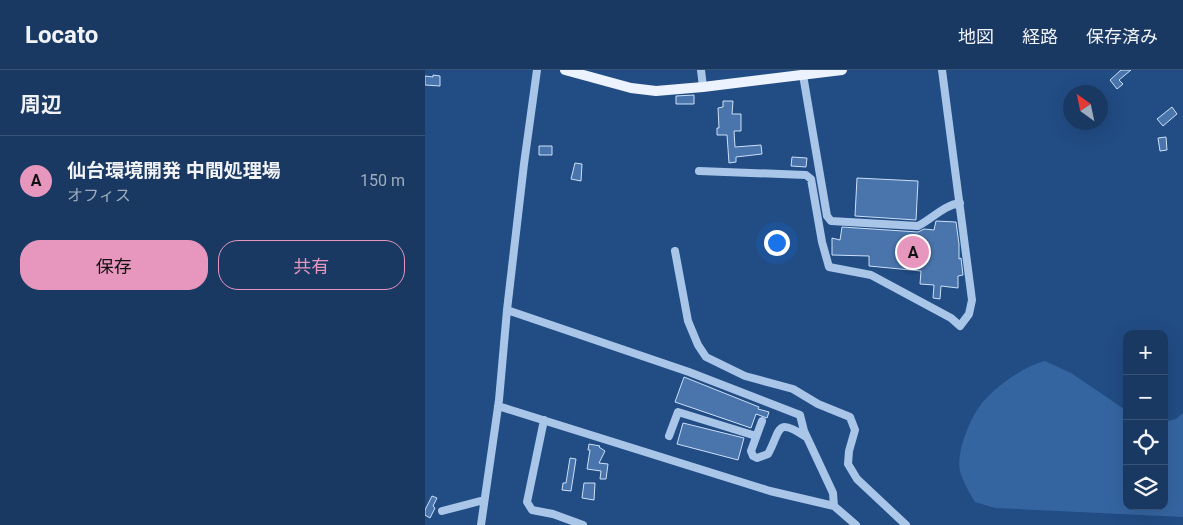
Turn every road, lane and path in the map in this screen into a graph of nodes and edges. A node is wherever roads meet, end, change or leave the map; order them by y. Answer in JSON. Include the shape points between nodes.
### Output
{"nodes":[{"id":1,"x":537,"y":70,"type":"edge"},
{"id":2,"x":565,"y":70,"type":"edge"},
{"id":3,"x":701,"y":70,"type":"edge"},
{"id":4,"x":842,"y":70,"type":"edge"},
{"id":5,"x":942,"y":70,"type":"edge"},
{"id":6,"x":803,"y":75,"type":"junction"},
{"id":7,"x":703,"y":87,"type":"junction"},
{"id":8,"x":699,"y":171,"type":"dead end"},
{"id":9,"x":960,"y":203,"type":"junction"},
{"id":10,"x":675,"y":250,"type":"dead end"},
{"id":11,"x":507,"y":310,"type":"junction"},
{"id":12,"x":498,"y":406,"type":"junction"},
{"id":13,"x":545,"y":420,"type":"junction"},
{"id":14,"x":762,"y":420,"type":"dead end"},
{"id":15,"x":669,"y":436,"type":"dead end"},
{"id":16,"x":755,"y":436,"type":"junction"},
{"id":17,"x":806,"y":437,"type":"junction"},
{"id":18,"x":484,"y":500,"type":"junction"},
{"id":19,"x":834,"y":506,"type":"junction"},
{"id":20,"x":442,"y":510,"type":"dead end"},
{"id":21,"x":481,"y":525,"type":"edge"},
{"id":22,"x":583,"y":525,"type":"edge"},
{"id":23,"x":855,"y":525,"type":"edge"},
{"id":24,"x":906,"y":525,"type":"edge"}],
"edges":[{"from":1,"to":11,"type":"street"},
{"from":2,"to":7,"type":"main road","via":[[631,88],[656,91]]},
{"from":3,"to":7,"type":"street"},
{"from":4,"to":6,"type":"main road"},
{"from":5,"to":9,"type":"street"},
{"from":6,"to":7,"type":"main road"},
{"from":6,"to":9,"type":"street","via":[[827,216],[831,222],[918,226],[952,204]]},
{"from":8,"to":9,"type":"street","via":[[806,175],[811,178],[829,267],[871,274],[960,326],[969,314],[972,300]]},
{"from":10,"to":24,"type":"street","via":[[688,321],[706,357],[745,376],[793,389],[850,417],[855,430],[848,464],[857,479]]},
{"from":11,"to":12,"type":"street"},
{"from":11,"to":17,"type":"street","via":[[689,372],[800,415]]},
{"from":12,"to":13,"type":"street"},
{"from":12,"to":18,"type":"street"},
{"from":13,"to":19,"type":"street","via":[[770,491]]},
{"from":13,"to":22,"type":"street","via":[[527,502],[532,510]]},
{"from":14,"to":16,"type":"street"},
{"from":15,"to":16,"type":"street","via":[[678,412]]},
{"from":16,"to":17,"type":"street","via":[[751,451],[757,458],[768,454],[783,427],[788,426]]},
{"from":17,"to":19,"type":"street","via":[[833,493]]},
{"from":18,"to":20,"type":"street"},
{"from":18,"to":21,"type":"street"},
{"from":19,"to":23,"type":"street"}]}
